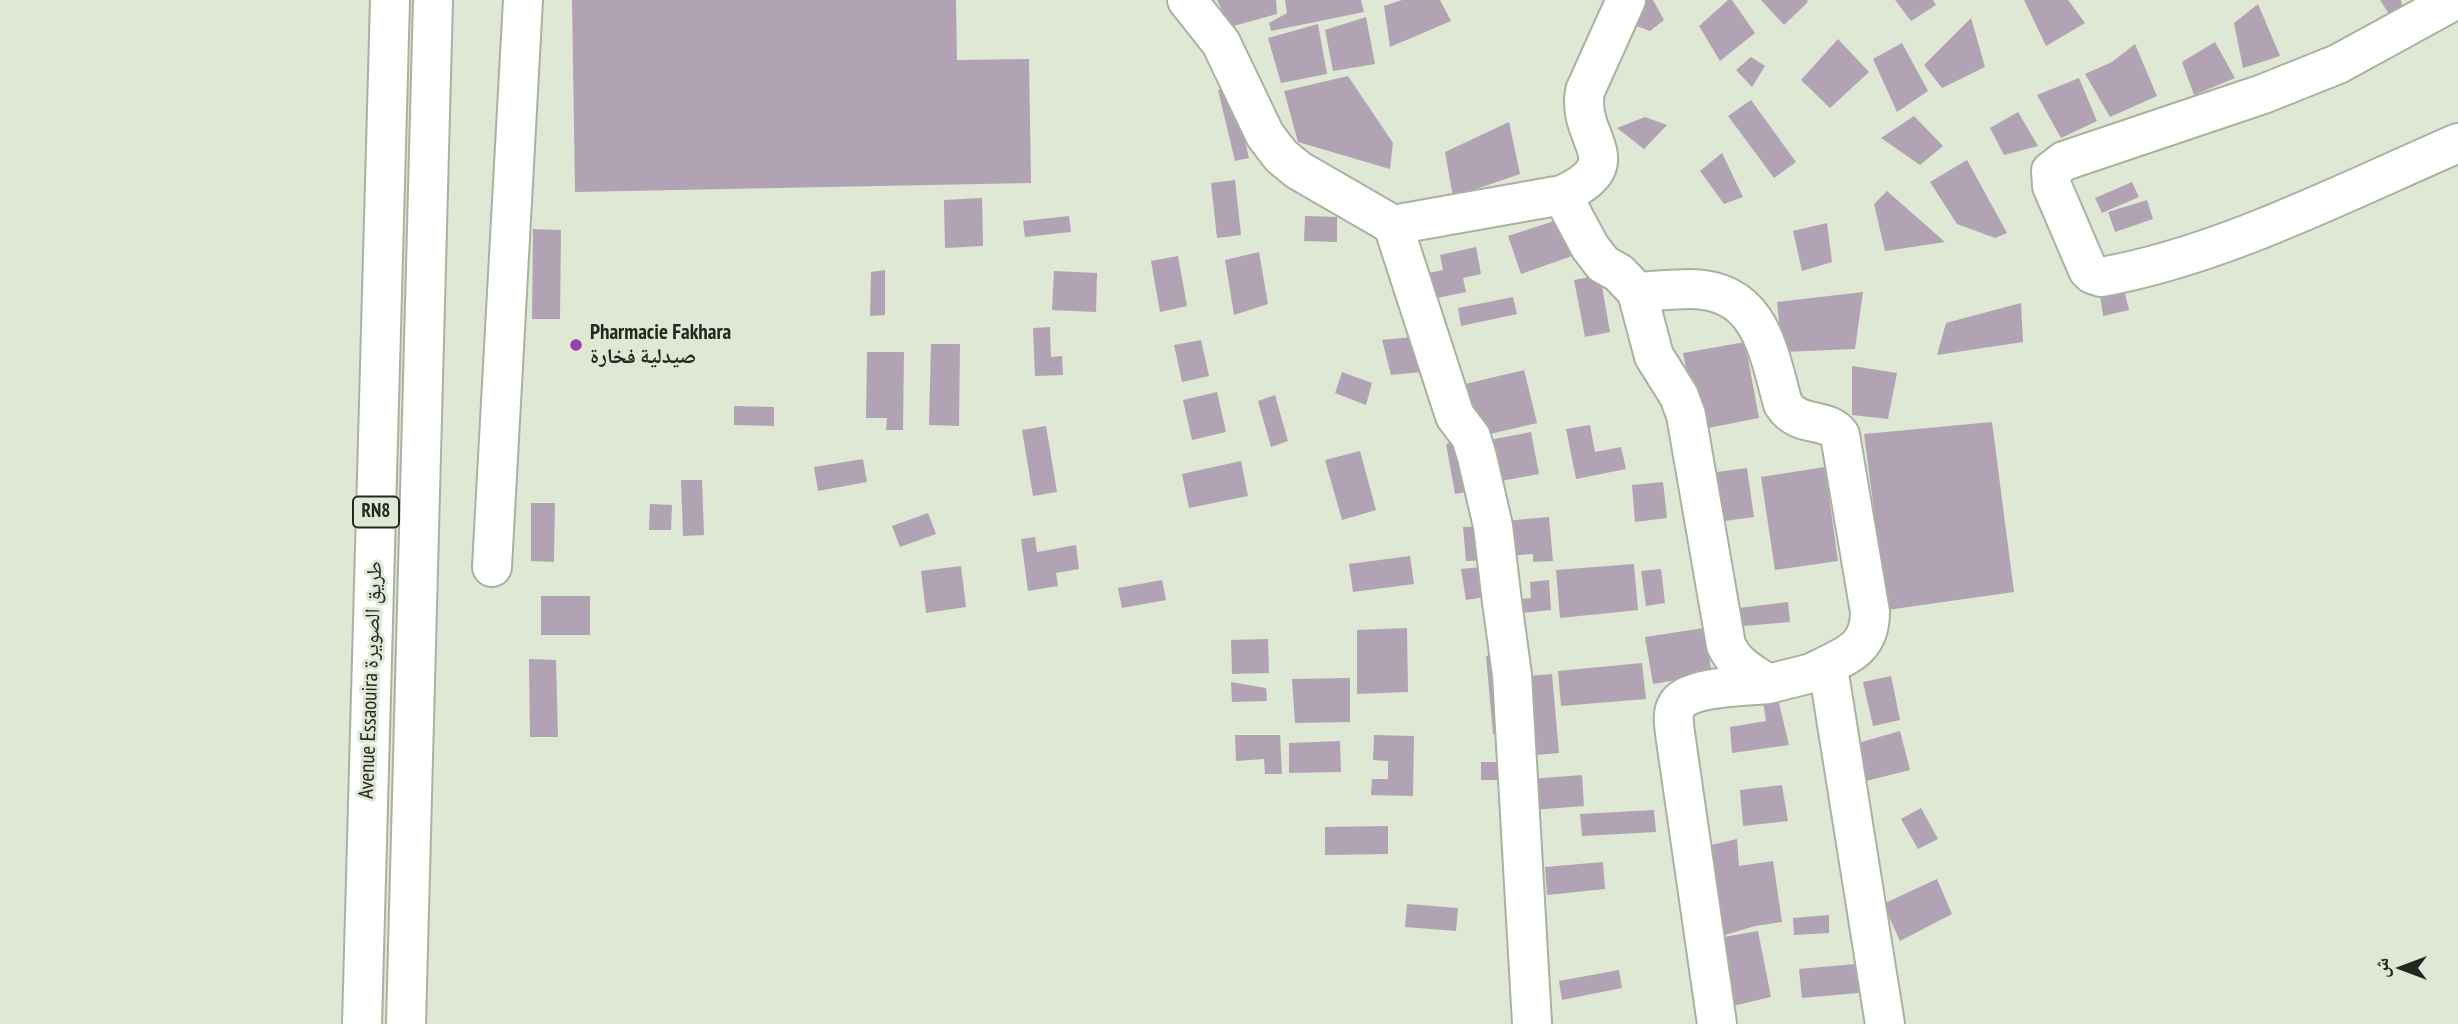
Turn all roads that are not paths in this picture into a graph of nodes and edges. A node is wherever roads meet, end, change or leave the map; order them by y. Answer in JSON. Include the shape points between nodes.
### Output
{"nodes":[{"id":1,"x":390,"y":0,"type":"edge"},
{"id":2,"x":433,"y":0,"type":"edge"},
{"id":3,"x":523,"y":0,"type":"edge"},
{"id":4,"x":1187,"y":0,"type":"edge"},
{"id":5,"x":1626,"y":0,"type":"edge"},
{"id":6,"x":2455,"y":0,"type":"edge"},
{"id":7,"x":2458,"y":142,"type":"edge"},
{"id":8,"x":1563,"y":195,"type":"junction"},
{"id":9,"x":1393,"y":225,"type":"junction"},
{"id":10,"x":1637,"y":292,"type":"junction"},
{"id":11,"x":492,"y":568,"type":"dead end"},
{"id":12,"x":1812,"y":673,"type":"junction"},
{"id":13,"x":1768,"y":684,"type":"junction"},
{"id":14,"x":1532,"y":1023,"type":"edge"},
{"id":15,"x":362,"y":1024,"type":"edge"},
{"id":16,"x":406,"y":1024,"type":"edge"},
{"id":17,"x":1717,"y":1024,"type":"edge"},
{"id":18,"x":1885,"y":1024,"type":"edge"}],
"edges":[{"from":1,"to":15,"type":"street","name":"Avenue Essaouira طريق الصويرة","number":"RN8"},
{"from":2,"to":16,"type":"street","name":"Avenue Essaouira طريق الصويرة","number":"RN8"},
{"from":3,"to":11,"type":"street"},
{"from":4,"to":9,"type":"street","via":[[1220,43],[1265,135],[1281,156]]},
{"from":5,"to":8,"type":"street","via":[[1583,102],[1598,154],[1597,167],[1582,186]]},
{"from":6,"to":7,"type":"street","via":[[2338,64],[2064,161],[2050,177],[2088,270],[2101,276],[2236,238]]},
{"from":8,"to":9,"type":"street"},
{"from":8,"to":10,"type":"street","via":[[1590,247]]},
{"from":9,"to":14,"type":"street","via":[[1455,415],[1471,437],[1493,526],[1512,675]]},
{"from":10,"to":12,"type":"street","via":[[1694,289],[1741,305],[1766,343],[1788,413],[1829,426],[1840,435],[1870,626],[1859,648]]},
{"from":10,"to":13,"type":"street","via":[[1654,356],[1686,415],[1726,645],[1735,662]]},
{"from":12,"to":13,"type":"street"},
{"from":12,"to":18,"type":"street","via":[[1829,674]]},
{"from":13,"to":17,"type":"street","via":[[1695,692],[1675,706],[1675,733]]}]}
